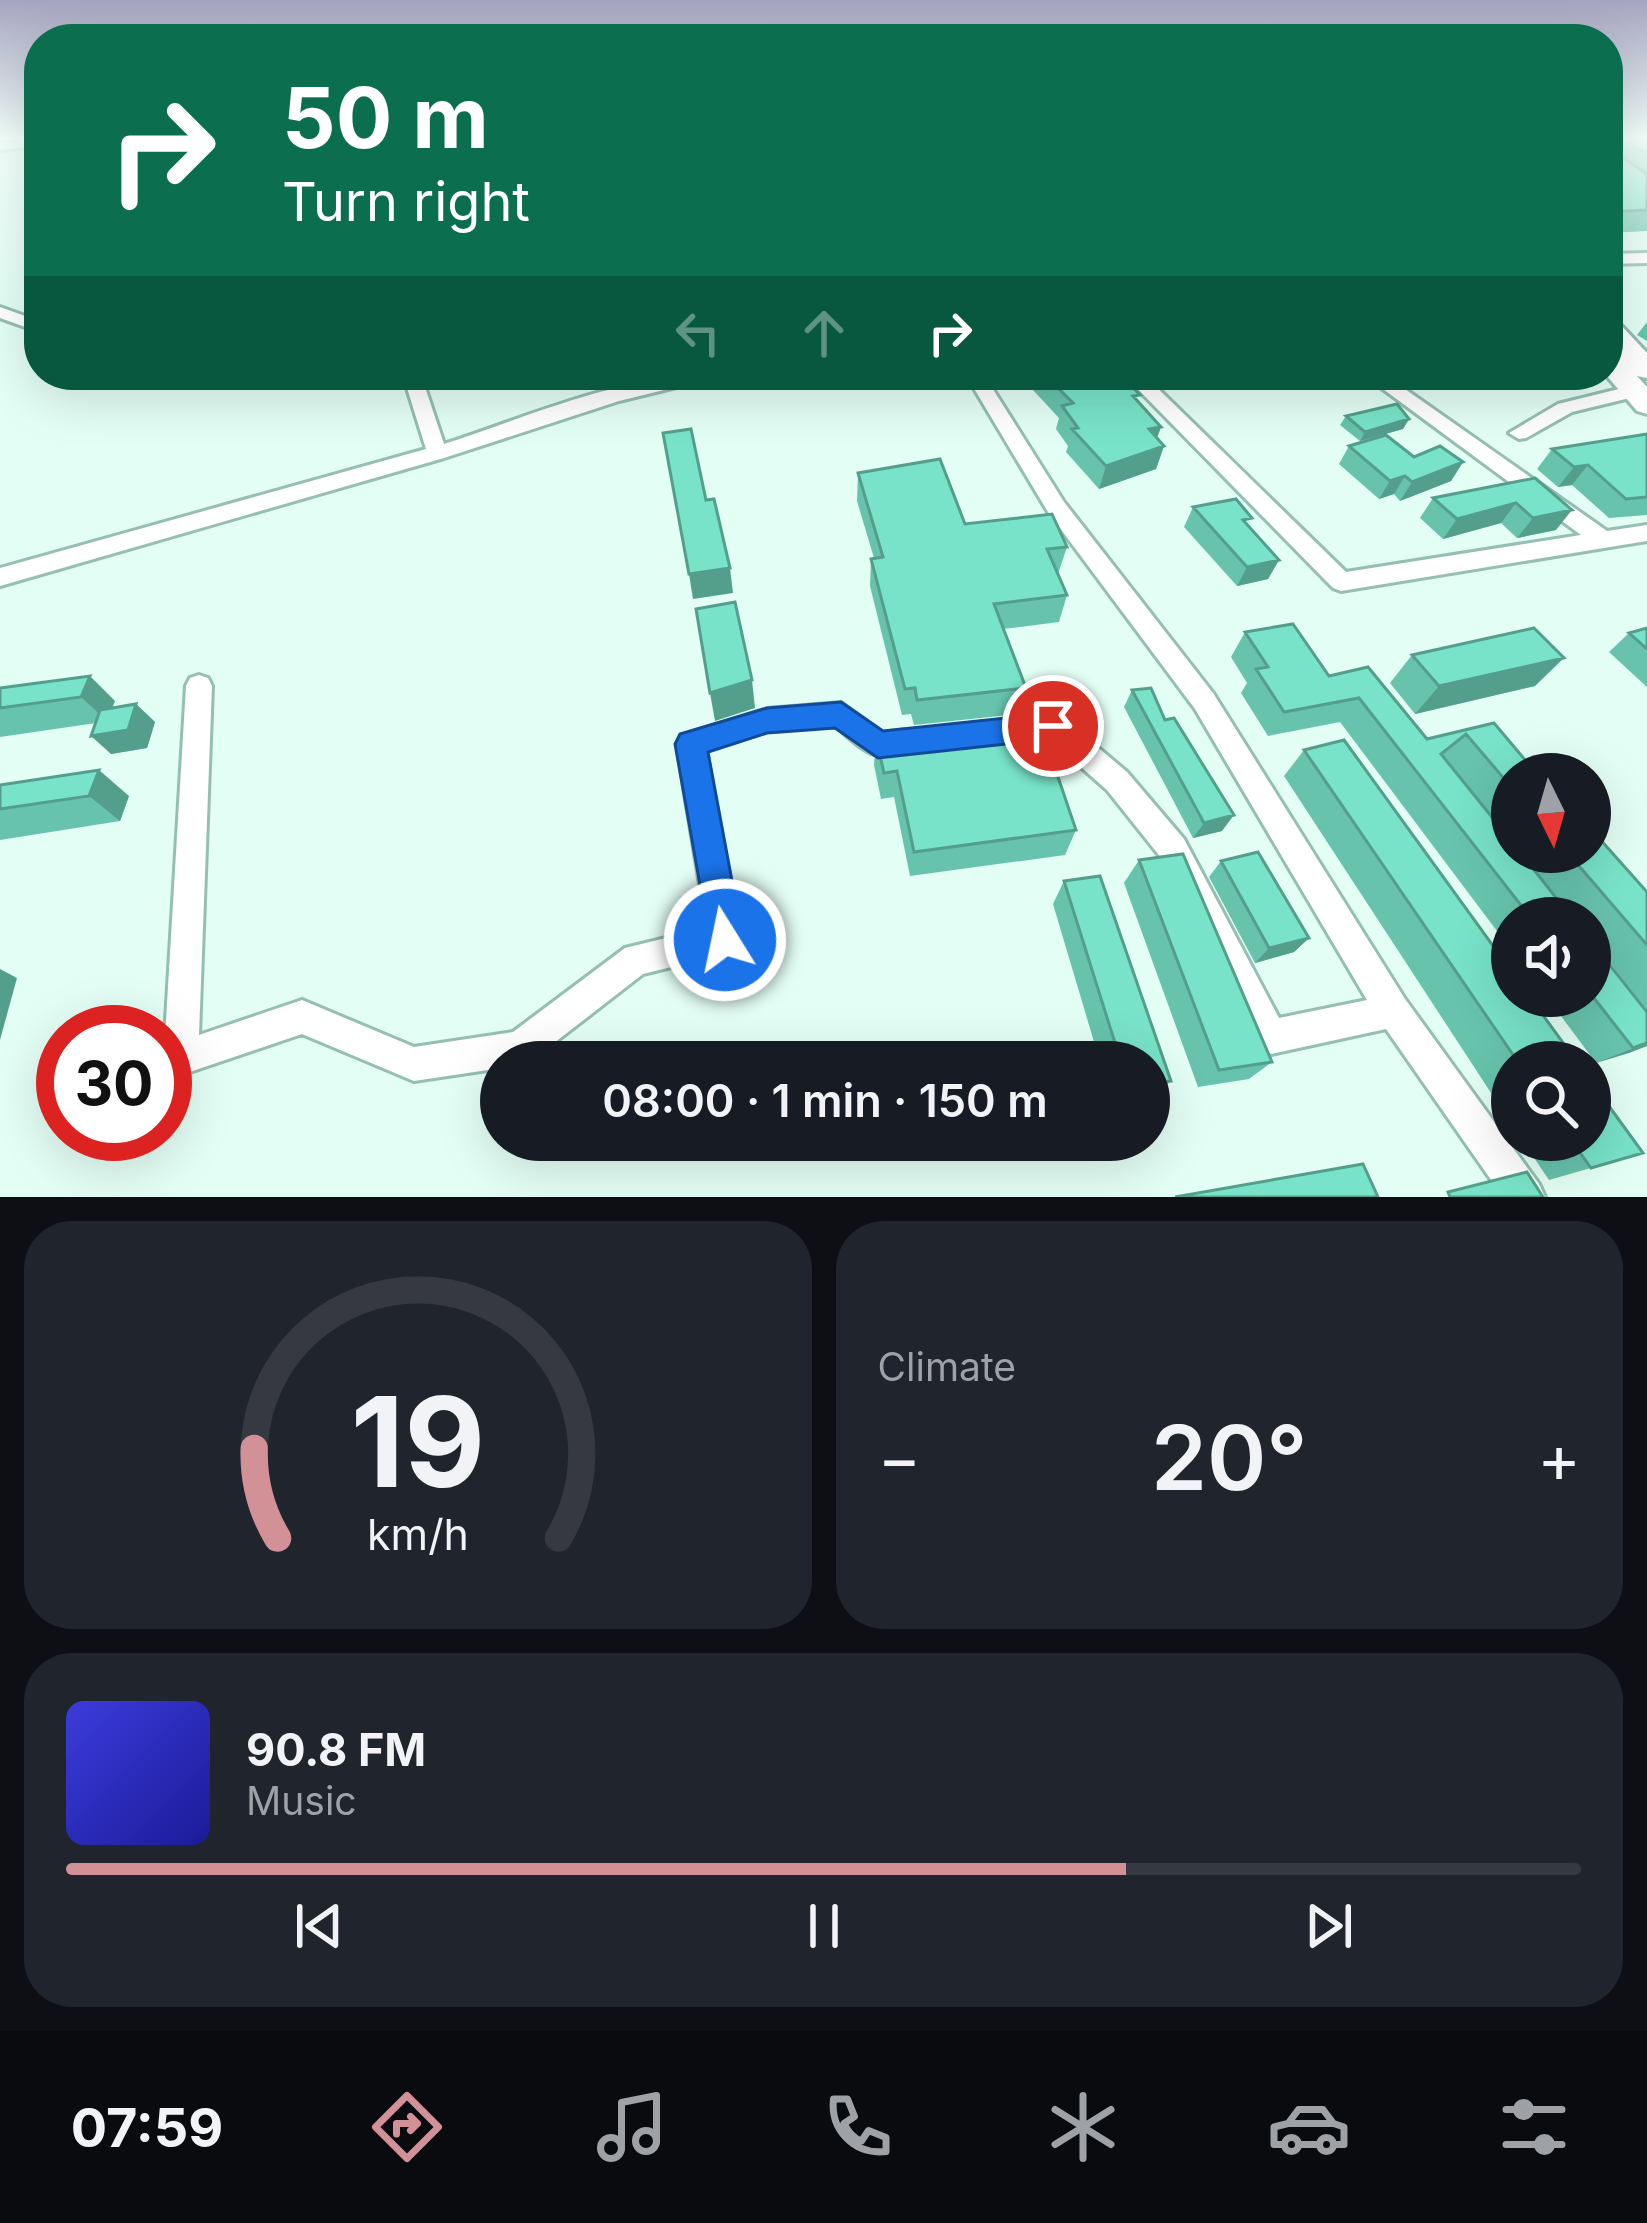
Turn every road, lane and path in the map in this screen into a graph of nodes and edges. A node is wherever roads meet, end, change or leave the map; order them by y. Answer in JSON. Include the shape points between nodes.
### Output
{"nodes":[{"id":1,"x":1623,"y":354,"type":"edge"},
{"id":2,"x":1643,"y":389,"type":"edge"},
{"id":3,"x":418,"y":390,"type":"edge"},
{"id":4,"x":635,"y":390,"type":"edge"},
{"id":5,"x":984,"y":390,"type":"edge"},
{"id":6,"x":1148,"y":390,"type":"edge"},
{"id":7,"x":1394,"y":390,"type":"edge"},
{"id":8,"x":1519,"y":433,"type":"dead end"},
{"id":9,"x":437,"y":453,"type":"junction"},
{"id":10,"x":1647,"y":533,"type":"edge"},
{"id":11,"x":1600,"y":538,"type":"junction"},
{"id":12,"x":0,"y":577,"type":"edge"},
{"id":13,"x":199,"y":686,"type":"dead end"},
{"id":14,"x":987,"y":733,"type":"edge"},
{"id":15,"x":944,"y":738,"type":"edge"},
{"id":16,"x":1393,"y":1010,"type":"junction"},
{"id":17,"x":1526,"y":1197,"type":"edge"}],
"edges":[{"from":1,"to":2,"type":"main road"},
{"from":2,"to":8,"type":"street","via":[[1565,408]]},
{"from":3,"to":9,"type":"street"},
{"from":4,"to":9,"type":"street"},
{"from":5,"to":16,"type":"street","via":[[1056,507],[1204,701]]},
{"from":6,"to":11,"type":"street","via":[[1341,582]]},
{"from":7,"to":11,"type":"street"},
{"from":9,"to":12,"type":"street"},
{"from":10,"to":11,"type":"street"},
{"from":13,"to":15,"type":"street","via":[[181,1058],[302,1017],[414,1064],[520,1048],[636,959],[725,940],[691,744],[767,721],[841,714],[878,745]]},
{"from":14,"to":16,"type":"street","via":[[1053,726],[1117,781],[1172,849],[1271,1037]]},
{"from":16,"to":17,"type":"street"}]}
